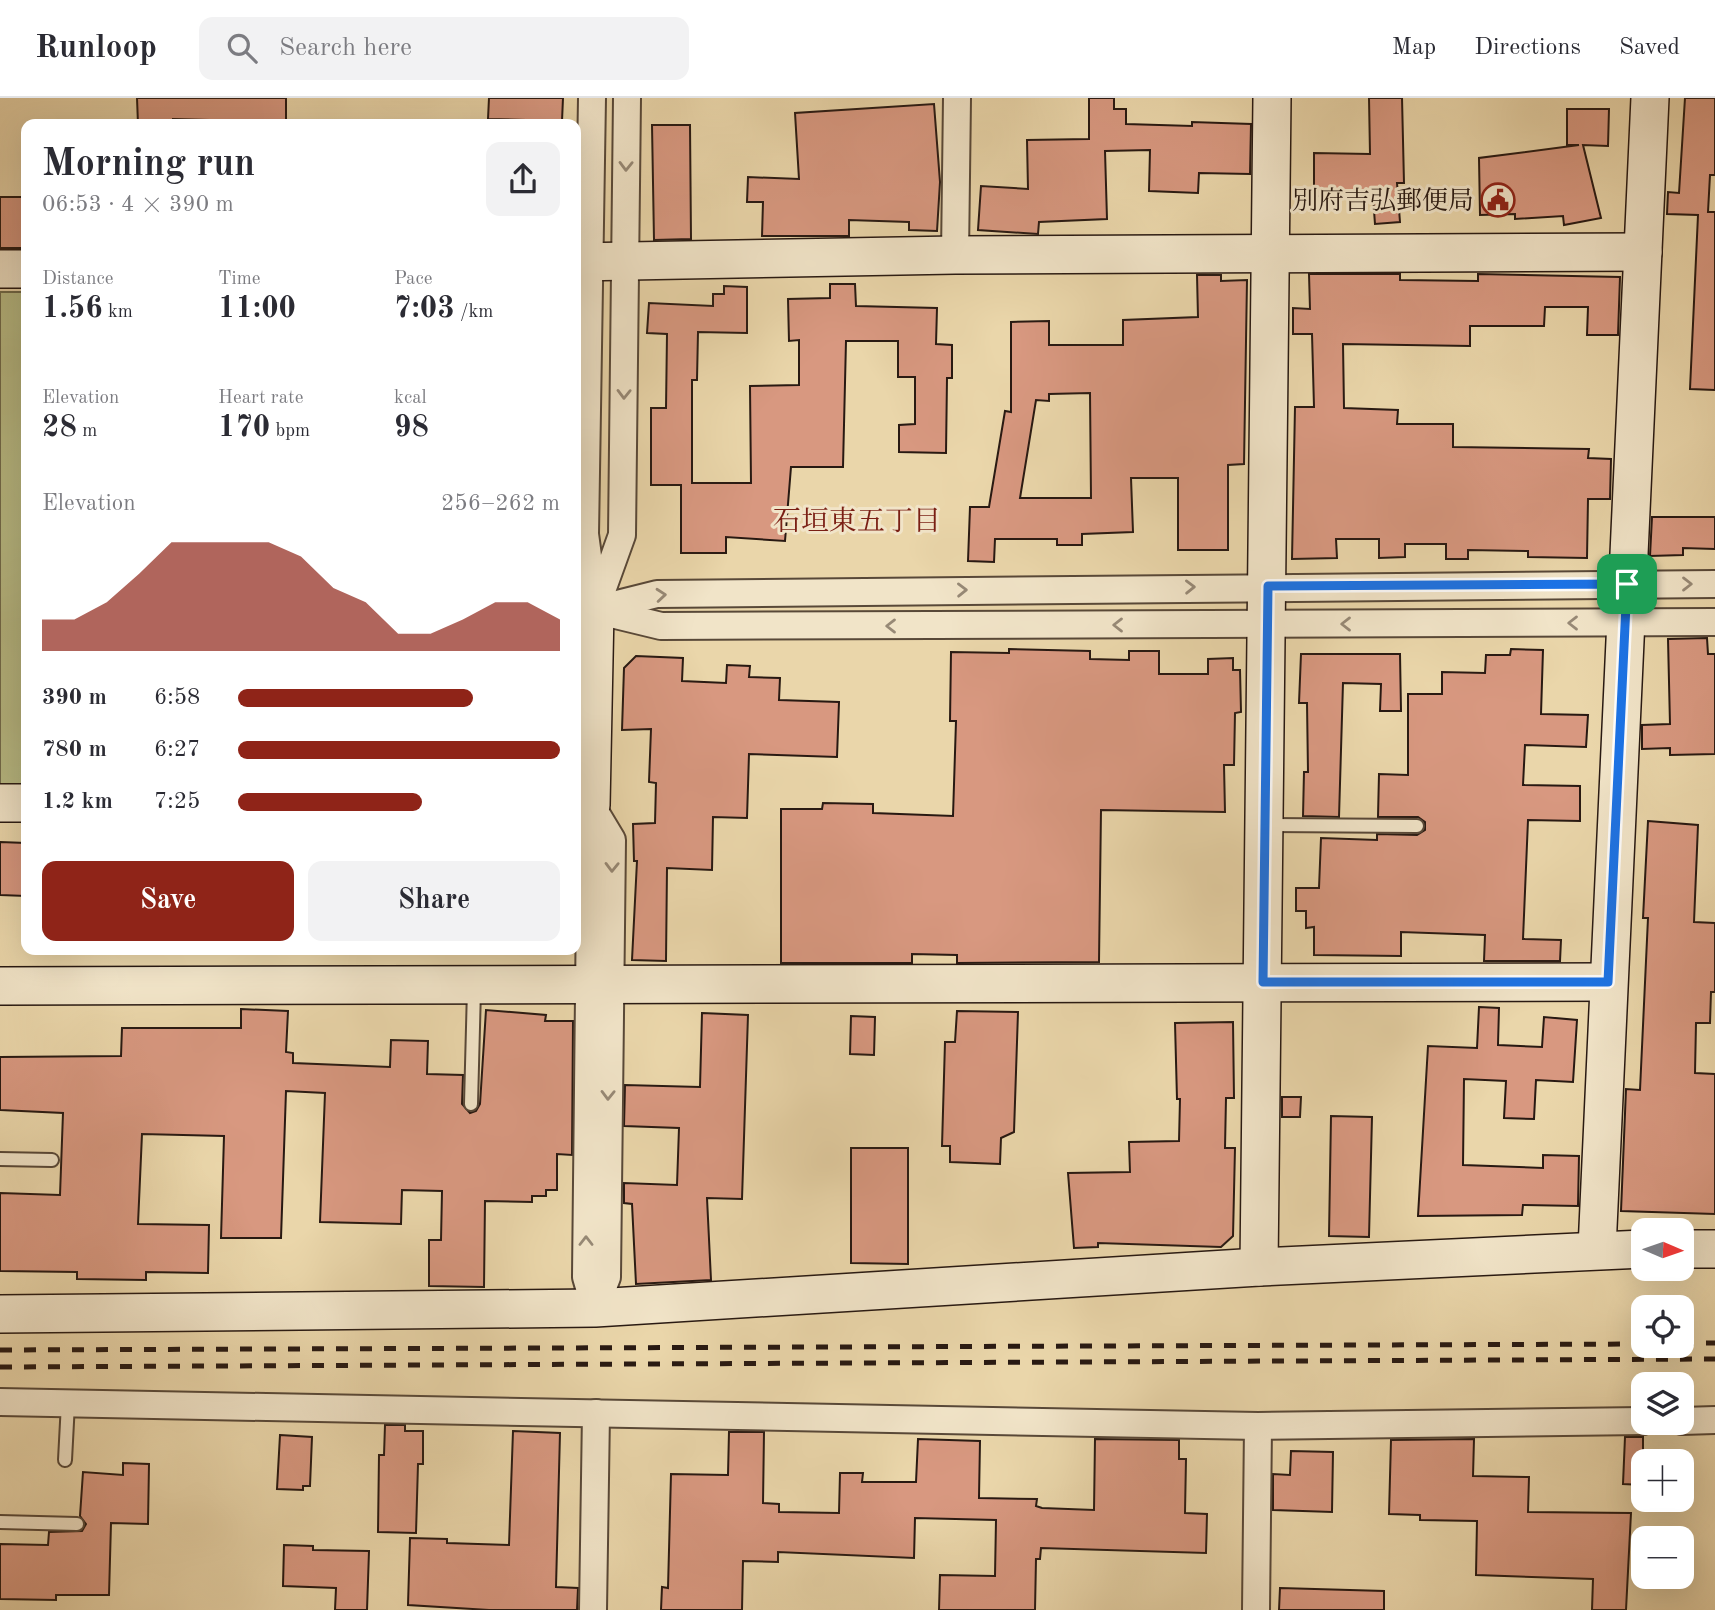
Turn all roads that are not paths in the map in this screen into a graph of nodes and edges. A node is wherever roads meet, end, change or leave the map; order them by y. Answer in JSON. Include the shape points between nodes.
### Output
{"nodes":[{"id":1,"x":592,"y":98,"type":"edge"},
{"id":2,"x":627,"y":98,"type":"edge"},
{"id":3,"x":957,"y":98,"type":"edge"},
{"id":4,"x":1272,"y":98,"type":"edge"},
{"id":5,"x":1650,"y":98,"type":"edge"},
{"id":6,"x":1643,"y":251,"type":"junction"},
{"id":7,"x":1271,"y":253,"type":"junction"},
{"id":8,"x":955,"y":255,"type":"junction"},
{"id":9,"x":625,"y":261,"type":"junction"},
{"id":10,"x":582,"y":262,"type":"edge"},
{"id":11,"x":0,"y":269,"type":"edge"},
{"id":12,"x":21,"y":269,"type":"edge"},
{"id":13,"x":1627,"y":584,"type":"junction"},
{"id":14,"x":1715,"y":584,"type":"edge"},
{"id":15,"x":1268,"y":586,"type":"junction"},
{"id":16,"x":595,"y":610,"type":"junction"},
{"id":17,"x":1715,"y":621,"type":"edge"},
{"id":18,"x":1625,"y":623,"type":"junction"},
{"id":19,"x":1267,"y":625,"type":"junction"},
{"id":20,"x":0,"y":803,"type":"edge"},
{"id":21,"x":21,"y":803,"type":"edge"},
{"id":22,"x":584,"y":805,"type":"edge"},
{"id":23,"x":1265,"y":825,"type":"junction"},
{"id":24,"x":1417,"y":826,"type":"dead end"},
{"id":25,"x":1263,"y":982,"type":"junction"},
{"id":26,"x":1608,"y":982,"type":"junction"},
{"id":27,"x":598,"y":984,"type":"junction"},
{"id":28,"x":474,"y":985,"type":"junction"},
{"id":29,"x":0,"y":986,"type":"edge"},
{"id":30,"x":471,"y":1104,"type":"dead end"},
{"id":31,"x":0,"y":1159,"type":"edge"},
{"id":32,"x":52,"y":1160,"type":"dead end"},
{"id":33,"x":1597,"y":1249,"type":"junction"},
{"id":34,"x":1631,"y":1249,"type":"edge"},
{"id":35,"x":1694,"y":1249,"type":"edge"},
{"id":36,"x":1715,"y":1249,"type":"edge"},
{"id":37,"x":1259,"y":1267,"type":"junction"},
{"id":38,"x":595,"y":1308,"type":"junction"},
{"id":39,"x":0,"y":1314,"type":"edge"},
{"id":40,"x":0,"y":1402,"type":"edge"},
{"id":41,"x":68,"y":1403,"type":"junction"},
{"id":42,"x":596,"y":1413,"type":"junction"},
{"id":43,"x":1715,"y":1420,"type":"edge"},
{"id":44,"x":1631,"y":1421,"type":"edge"},
{"id":45,"x":1694,"y":1421,"type":"edge"},
{"id":46,"x":1258,"y":1426,"type":"junction"},
{"id":47,"x":65,"y":1460,"type":"dead end"},
{"id":48,"x":0,"y":1522,"type":"edge"},
{"id":49,"x":77,"y":1524,"type":"dead end"},
{"id":50,"x":593,"y":1610,"type":"edge"},
{"id":51,"x":1256,"y":1610,"type":"edge"}],
"edges":[{"from":1,"to":10,"type":"street"},
{"from":2,"to":9,"type":"street","one_way":true},
{"from":3,"to":8,"type":"street"},
{"from":4,"to":7,"type":"street"},
{"from":5,"to":6,"type":"street"},
{"from":6,"to":7,"type":"street"},
{"from":6,"to":13,"type":"street"},
{"from":7,"to":8,"type":"street"},
{"from":7,"to":15,"type":"street"},
{"from":8,"to":9,"type":"street"},
{"from":9,"to":10,"type":"street"},
{"from":9,"to":16,"type":"street","one_way":true,"via":[[622,535]]},
{"from":10,"to":16,"type":"street","via":[[585,534]]},
{"from":11,"to":12,"type":"street"},
{"from":13,"to":14,"type":"street","one_way":true},
{"from":13,"to":15,"type":"street"},
{"from":13,"to":18,"type":"street"},
{"from":16,"to":15,"type":"street","one_way":true,"via":[[657,594]]},
{"from":15,"to":19,"type":"street"},
{"from":19,"to":16,"type":"street","one_way":true,"via":[[661,626]]},
{"from":16,"to":22,"type":"street"},
{"from":17,"to":18,"type":"street"},
{"from":18,"to":19,"type":"street","one_way":true},
{"from":18,"to":26,"type":"street"},
{"from":19,"to":23,"type":"street"},
{"from":20,"to":21,"type":"street"},
{"from":22,"to":27,"type":"street"},
{"from":23,"to":24,"type":"lane"},
{"from":23,"to":25,"type":"street"},
{"from":25,"to":26,"type":"street"},
{"from":25,"to":27,"type":"street"},
{"from":25,"to":37,"type":"street"},
{"from":26,"to":33,"type":"street"},
{"from":27,"to":28,"type":"street"},
{"from":27,"to":38,"type":"street","via":[[586,1277]]},
{"from":28,"to":29,"type":"street"},
{"from":28,"to":30,"type":"lane"},
{"from":31,"to":32,"type":"lane"},
{"from":33,"to":34,"type":"street"},
{"from":33,"to":37,"type":"street"},
{"from":35,"to":36,"type":"street"},
{"from":37,"to":38,"type":"street"},
{"from":38,"to":39,"type":"street"},
{"from":40,"to":41,"type":"street"},
{"from":41,"to":42,"type":"street"},
{"from":41,"to":47,"type":"lane"},
{"from":42,"to":46,"type":"street"},
{"from":42,"to":50,"type":"street"},
{"from":43,"to":45,"type":"street"},
{"from":44,"to":46,"type":"street"},
{"from":46,"to":51,"type":"street"},
{"from":48,"to":49,"type":"lane"}]}
